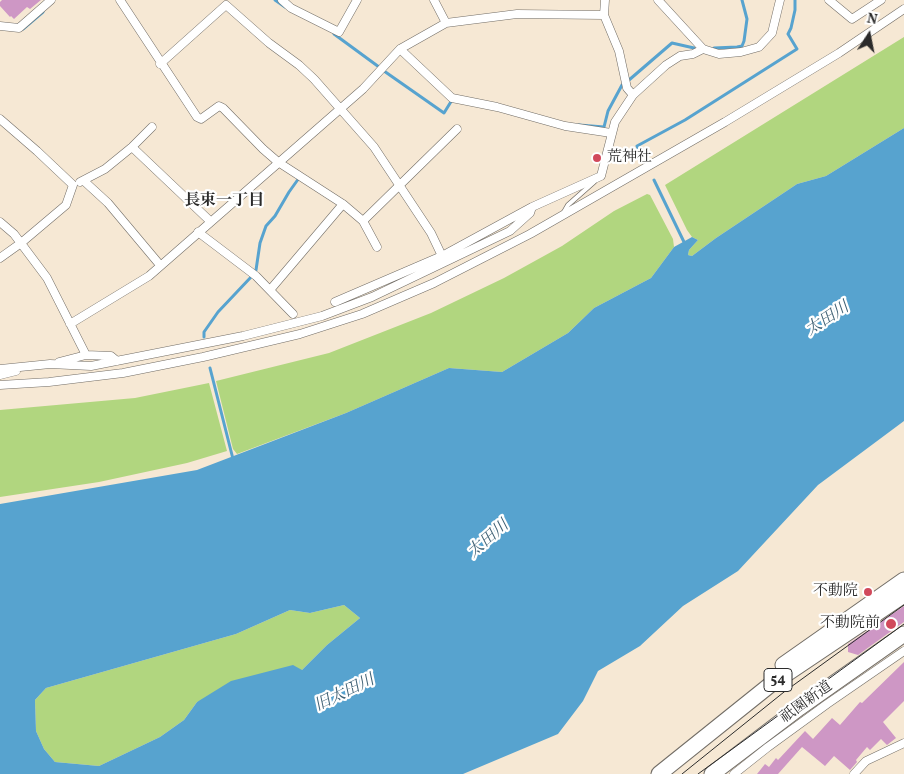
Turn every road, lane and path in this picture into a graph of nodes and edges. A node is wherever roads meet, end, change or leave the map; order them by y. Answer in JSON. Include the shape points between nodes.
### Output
{"nodes":[{"id":1,"x":51,"y":0,"type":"edge"},
{"id":2,"x":120,"y":0,"type":"edge"},
{"id":3,"x":282,"y":0,"type":"edge"},
{"id":4,"x":434,"y":0,"type":"edge"},
{"id":5,"x":605,"y":0,"type":"edge"},
{"id":6,"x":658,"y":0,"type":"edge"},
{"id":7,"x":780,"y":0,"type":"edge"},
{"id":8,"x":829,"y":0,"type":"edge"},
{"id":9,"x":881,"y":0,"type":"edge"},
{"id":10,"x":353,"y":1,"type":"edge"},
{"id":11,"x":904,"y":9,"type":"edge"},
{"id":12,"x":604,"y":15,"type":"junction"},
{"id":13,"x":446,"y":23,"type":"junction"},
{"id":14,"x":0,"y":26,"type":"edge"},
{"id":15,"x":400,"y":49,"type":"junction"},
{"id":16,"x":703,"y":49,"type":"junction"},
{"id":17,"x":160,"y":64,"type":"junction"},
{"id":18,"x":633,"y":95,"type":"junction"},
{"id":19,"x":340,"y":109,"type":"junction"},
{"id":20,"x":0,"y":119,"type":"edge"},
{"id":21,"x":152,"y":127,"type":"dead end"},
{"id":22,"x":457,"y":128,"type":"dead end"},
{"id":23,"x":611,"y":132,"type":"junction"},
{"id":24,"x":132,"y":147,"type":"junction"},
{"id":25,"x":278,"y":162,"type":"junction"},
{"id":26,"x":602,"y":176,"type":"junction"},
{"id":27,"x":84,"y":181,"type":"junction"},
{"id":28,"x":73,"y":185,"type":"junction"},
{"id":29,"x":399,"y":185,"type":"junction"},
{"id":30,"x":343,"y":204,"type":"junction"},
{"id":31,"x":532,"y":207,"type":"junction"},
{"id":32,"x":562,"y":216,"type":"junction"},
{"id":33,"x":210,"y":221,"type":"junction"},
{"id":34,"x":363,"y":221,"type":"junction"},
{"id":35,"x":0,"y":222,"type":"edge"},
{"id":36,"x":198,"y":232,"type":"junction"},
{"id":37,"x":21,"y":243,"type":"junction"},
{"id":38,"x":377,"y":247,"type":"dead end"},
{"id":39,"x":442,"y":256,"type":"junction"},
{"id":40,"x":0,"y":258,"type":"edge"},
{"id":41,"x":160,"y":265,"type":"junction"},
{"id":42,"x":270,"y":290,"type":"junction"},
{"id":43,"x":334,"y":302,"type":"dead end"},
{"id":44,"x":293,"y":314,"type":"dead end"},
{"id":45,"x":70,"y":324,"type":"junction"},
{"id":46,"x":86,"y":355,"type":"junction"},
{"id":47,"x":117,"y":361,"type":"junction"},
{"id":48,"x":50,"y":364,"type":"junction"},
{"id":49,"x":0,"y":369,"type":"edge"},
{"id":50,"x":0,"y":375,"type":"edge"},
{"id":51,"x":0,"y":385,"type":"edge"},
{"id":52,"x":904,"y":580,"type":"edge"},
{"id":53,"x":904,"y":595,"type":"edge"},
{"id":54,"x":904,"y":634,"type":"edge"},
{"id":55,"x":904,"y":651,"type":"edge"},
{"id":56,"x":770,"y":685,"type":"junction"},
{"id":57,"x":826,"y":696,"type":"junction"},
{"id":58,"x":904,"y":743,"type":"edge"},
{"id":59,"x":659,"y":774,"type":"edge"},
{"id":60,"x":712,"y":774,"type":"edge"},
{"id":61,"x":734,"y":774,"type":"edge"},
{"id":62,"x":854,"y":774,"type":"edge"}],
"edges":[{"from":1,"to":14,"type":"street","via":[[20,28]]},
{"from":2,"to":17,"type":"street"},
{"from":3,"to":10,"type":"street","via":[[291,8],[339,32]]},
{"from":4,"to":13,"type":"street"},
{"from":5,"to":12,"type":"street"},
{"from":6,"to":16,"type":"street"},
{"from":7,"to":16,"type":"street","via":[[772,34],[759,47],[719,54]]},
{"from":8,"to":9,"type":"street","via":[[852,18]]},
{"from":11,"to":32,"type":"street","via":[[742,112]]},
{"from":12,"to":13,"type":"street","via":[[517,14]]},
{"from":12,"to":18,"type":"street","via":[[618,51],[627,88]]},
{"from":13,"to":15,"type":"street"},
{"from":15,"to":19,"type":"street"},
{"from":15,"to":23,"type":"street","via":[[452,98],[565,126]]},
{"from":16,"to":18,"type":"street","via":[[680,56],[666,65]]},
{"from":17,"to":19,"type":"street","via":[[226,5],[299,65]]},
{"from":17,"to":25,"type":"street","via":[[197,117],[201,119],[219,106],[223,108]]},
{"from":18,"to":23,"type":"street"},
{"from":19,"to":25,"type":"street"},
{"from":19,"to":29,"type":"street","via":[[374,147]]},
{"from":20,"to":28,"type":"street"},
{"from":21,"to":24,"type":"street"},
{"from":22,"to":29,"type":"street"},
{"from":23,"to":26,"type":"street"},
{"from":24,"to":27,"type":"street"},
{"from":24,"to":33,"type":"street"},
{"from":25,"to":30,"type":"street"},
{"from":25,"to":33,"type":"street"},
{"from":26,"to":31,"type":"street"},
{"from":26,"to":32,"type":"lane","via":[[568,205]]},
{"from":27,"to":28,"type":"street"},
{"from":27,"to":41,"type":"street","via":[[108,203]]},
{"from":28,"to":37,"type":"street","via":[[66,205]]},
{"from":29,"to":34,"type":"street"},
{"from":29,"to":39,"type":"street","via":[[431,233]]},
{"from":30,"to":34,"type":"street"},
{"from":30,"to":42,"type":"street"},
{"from":31,"to":39,"type":"street"},
{"from":31,"to":47,"type":"street","via":[[530,213],[510,231],[372,297],[322,316],[252,334]]},
{"from":32,"to":51,"type":"street","via":[[434,282],[362,314],[300,334],[123,373]]},
{"from":33,"to":36,"type":"street"},
{"from":34,"to":38,"type":"street"},
{"from":35,"to":37,"type":"street"},
{"from":36,"to":41,"type":"street"},
{"from":36,"to":42,"type":"street"},
{"from":37,"to":40,"type":"street"},
{"from":37,"to":45,"type":"street","via":[[46,278]]},
{"from":39,"to":43,"type":"street"},
{"from":41,"to":45,"type":"street","via":[[149,276]]},
{"from":42,"to":44,"type":"street"},
{"from":45,"to":46,"type":"street"},
{"from":46,"to":47,"type":"street","via":[[111,356]]},
{"from":46,"to":48,"type":"street"},
{"from":47,"to":48,"type":"street","via":[[90,366]]},
{"from":48,"to":49,"type":"street"},
{"from":48,"to":50,"type":"street"},
{"from":52,"to":56,"type":"highway","number":"54","via":[[784,664]]},
{"from":53,"to":56,"type":"highway","number":"54"},
{"from":54,"to":57,"type":"highway","name":"祇園新道","number":"54"},
{"from":55,"to":57,"type":"street"},
{"from":56,"to":59,"type":"highway","number":"54"},
{"from":57,"to":60,"type":"highway","name":"祇園新道","number":"54"},
{"from":57,"to":61,"type":"street"},
{"from":58,"to":62,"type":"street","via":[[866,761]]}]}
